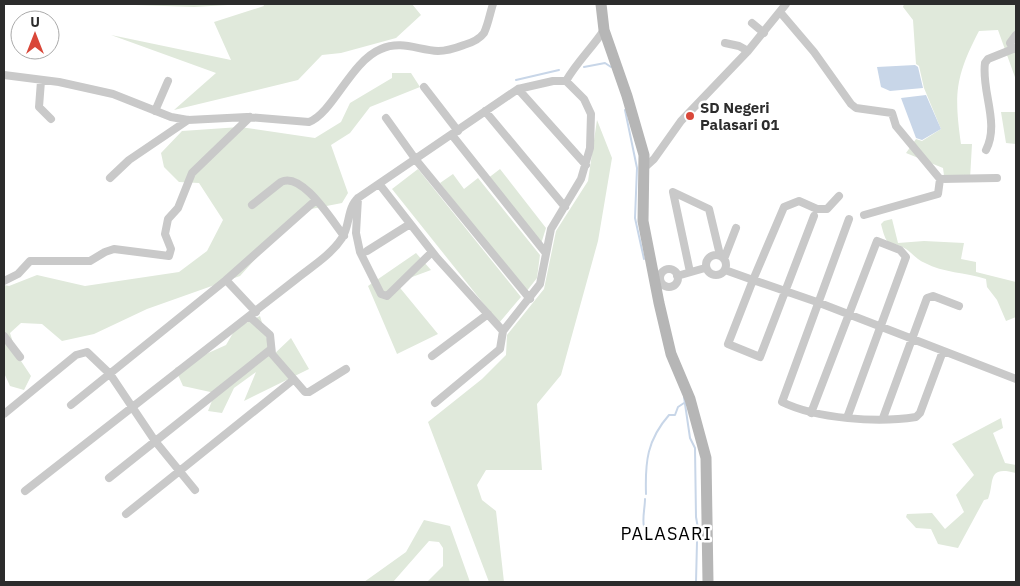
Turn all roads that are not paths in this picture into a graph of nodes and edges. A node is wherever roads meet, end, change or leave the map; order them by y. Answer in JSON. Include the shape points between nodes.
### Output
{"nodes":[{"id":1,"x":493,"y":4,"type":"edge"},
{"id":2,"x":601,"y":4,"type":"edge"},
{"id":3,"x":786,"y":4,"type":"edge"},
{"id":4,"x":780,"y":12,"type":"junction"},
{"id":5,"x":752,"y":23,"type":"dead end"},
{"id":6,"x":604,"y":30,"type":"junction"},
{"id":7,"x":764,"y":33,"type":"junction"},
{"id":8,"x":1016,"y":35,"type":"edge"},
{"id":9,"x":725,"y":43,"type":"dead end"},
{"id":10,"x":1015,"y":49,"type":"edge"},
{"id":11,"x":748,"y":52,"type":"junction"},
{"id":12,"x":4,"y":75,"type":"edge"},
{"id":13,"x":41,"y":81,"type":"junction"},
{"id":14,"x":168,"y":81,"type":"dead end"},
{"id":15,"x":566,"y":81,"type":"junction"},
{"id":16,"x":424,"y":87,"type":"dead end"},
{"id":17,"x":518,"y":90,"type":"junction"},
{"id":18,"x":155,"y":111,"type":"junction"},
{"id":19,"x":485,"y":111,"type":"junction"},
{"id":20,"x":250,"y":117,"type":"junction"},
{"id":21,"x":386,"y":118,"type":"dead end"},
{"id":22,"x":51,"y":119,"type":"dead end"},
{"id":23,"x":188,"y":120,"type":"junction"},
{"id":24,"x":455,"y":133,"type":"junction"},
{"id":25,"x":986,"y":150,"type":"dead end"},
{"id":26,"x":416,"y":160,"type":"junction"},
{"id":27,"x":586,"y":166,"type":"junction"},
{"id":28,"x":644,"y":168,"type":"junction"},
{"id":29,"x":110,"y":178,"type":"dead end"},
{"id":30,"x":996,"y":178,"type":"dead end"},
{"id":31,"x":940,"y":179,"type":"junction"},
{"id":32,"x":380,"y":184,"type":"junction"},
{"id":33,"x":839,"y":196,"type":"dead end"},
{"id":34,"x":358,"y":198,"type":"junction"},
{"id":35,"x":316,"y":200,"type":"junction"},
{"id":36,"x":252,"y":205,"type":"dead end"},
{"id":37,"x":565,"y":207,"type":"junction"},
{"id":38,"x":864,"y":215,"type":"dead end"},
{"id":39,"x":814,"y":216,"type":"dead end"},
{"id":40,"x":849,"y":219,"type":"dead end"},
{"id":41,"x":410,"y":224,"type":"junction"},
{"id":42,"x":736,"y":228,"type":"dead end"},
{"id":43,"x":344,"y":236,"type":"junction"},
{"id":44,"x":367,"y":251,"type":"dead end"},
{"id":45,"x":432,"y":252,"type":"junction"},
{"id":46,"x":546,"y":252,"type":"junction"},
{"id":47,"x":722,"y":257,"type":"junction"},
{"id":48,"x":706,"y":268,"type":"junction"},
{"id":49,"x":725,"y":270,"type":"junction"},
{"id":50,"x":690,"y":272,"type":"junction"},
{"id":51,"x":677,"y":276,"type":"junction"},
{"id":52,"x":658,"y":279,"type":"junction"},
{"id":53,"x":226,"y":280,"type":"junction"},
{"id":54,"x":753,"y":280,"type":"junction"},
{"id":55,"x":4,"y":281,"type":"edge"},
{"id":56,"x":784,"y":291,"type":"junction"},
{"id":57,"x":530,"y":298,"type":"junction"},
{"id":58,"x":817,"y":302,"type":"junction"},
{"id":59,"x":959,"y":306,"type":"dead end"},
{"id":60,"x":252,"y":314,"type":"junction"},
{"id":61,"x":488,"y":314,"type":"junction"},
{"id":62,"x":848,"y":315,"type":"junction"},
{"id":63,"x":880,"y":327,"type":"junction"},
{"id":64,"x":503,"y":331,"type":"junction"},
{"id":65,"x":4,"y":336,"type":"edge"},
{"id":66,"x":911,"y":338,"type":"junction"},
{"id":67,"x":270,"y":350,"type":"junction"},
{"id":68,"x":942,"y":351,"type":"junction"},
{"id":69,"x":432,"y":356,"type":"dead end"},
{"id":70,"x":20,"y":357,"type":"dead end"},
{"id":71,"x":346,"y":368,"type":"dead end"},
{"id":72,"x":110,"y":374,"type":"junction"},
{"id":73,"x":1016,"y":379,"type":"edge"},
{"id":74,"x":293,"y":380,"type":"junction"},
{"id":75,"x":435,"y":403,"type":"dead end"},
{"id":76,"x":72,"y":405,"type":"dead end"},
{"id":77,"x":134,"y":407,"type":"junction"},
{"id":78,"x":811,"y":413,"type":"junction"},
{"id":79,"x":4,"y":414,"type":"edge"},
{"id":80,"x":848,"y":418,"type":"junction"},
{"id":81,"x":883,"y":418,"type":"junction"},
{"id":82,"x":155,"y":441,"type":"junction"},
{"id":83,"x":179,"y":470,"type":"junction"},
{"id":84,"x":109,"y":478,"type":"dead end"},
{"id":85,"x":25,"y":490,"type":"dead end"},
{"id":86,"x":195,"y":490,"type":"dead end"},
{"id":87,"x":126,"y":514,"type":"dead end"},
{"id":88,"x":708,"y":582,"type":"edge"}],
"edges":[{"from":1,"to":20,"type":"street","via":[[484,33],[478,40],[438,51],[401,45],[374,52],[351,74],[315,120],[301,122]]},
{"from":2,"to":6,"type":"main road"},
{"from":3,"to":4,"type":"street"},
{"from":4,"to":7,"type":"street"},
{"from":4,"to":31,"type":"street","via":[[851,104],[856,108],[892,113],[896,126]]},
{"from":5,"to":7,"type":"street"},
{"from":6,"to":15,"type":"street"},
{"from":6,"to":28,"type":"main road","via":[[638,133]]},
{"from":7,"to":11,"type":"street"},
{"from":8,"to":10,"type":"street","via":[[1010,43]]},
{"from":9,"to":11,"type":"street"},
{"from":10,"to":25,"type":"street","via":[[985,63],[991,129]]},
{"from":11,"to":28,"type":"street","via":[[681,121]]},
{"from":12,"to":13,"type":"street"},
{"from":13,"to":18,"type":"street","via":[[113,94]]},
{"from":13,"to":22,"type":"street","via":[[39,108]]},
{"from":14,"to":18,"type":"street"},
{"from":15,"to":17,"type":"street"},
{"from":15,"to":27,"type":"street","via":[[584,99],[591,114],[592,133]]},
{"from":16,"to":24,"type":"street"},
{"from":17,"to":19,"type":"street"},
{"from":17,"to":27,"type":"street"},
{"from":18,"to":23,"type":"street"},
{"from":19,"to":24,"type":"street"},
{"from":19,"to":37,"type":"street"},
{"from":20,"to":23,"type":"street"},
{"from":20,"to":55,"type":"street","via":[[192,173],[178,208],[168,219],[164,234],[171,249],[168,256],[114,250],[90,261],[30,261],[18,274]]},
{"from":21,"to":26,"type":"street"},
{"from":23,"to":29,"type":"street","via":[[129,160]]},
{"from":24,"to":26,"type":"street"},
{"from":24,"to":46,"type":"street"},
{"from":26,"to":32,"type":"street"},
{"from":26,"to":57,"type":"street"},
{"from":27,"to":37,"type":"street"},
{"from":28,"to":52,"type":"main road","via":[[643,220]]},
{"from":30,"to":31,"type":"street"},
{"from":31,"to":38,"type":"street","via":[[938,194]]},
{"from":32,"to":34,"type":"street"},
{"from":32,"to":41,"type":"street"},
{"from":33,"to":54,"type":"street","via":[[826,209],[817,209],[799,201],[784,207]]},
{"from":34,"to":43,"type":"street","via":[[352,206]]},
{"from":34,"to":45,"type":"street","via":[[356,233],[360,252],[381,294],[387,296]]},
{"from":35,"to":36,"type":"street","via":[[301,184],[286,179]]},
{"from":35,"to":43,"type":"street"},
{"from":35,"to":53,"type":"street"},
{"from":37,"to":46,"type":"street","via":[[551,229]]},
{"from":39,"to":56,"type":"street"},
{"from":40,"to":58,"type":"street"},
{"from":41,"to":44,"type":"street"},
{"from":41,"to":45,"type":"street"},
{"from":42,"to":47,"type":"street"},
{"from":43,"to":60,"type":"street","via":[[335,247]]},
{"from":45,"to":61,"type":"street"},
{"from":46,"to":57,"type":"street","via":[[540,284]]},
{"from":47,"to":48,"type":"street","via":[[709,257],[705,262]]},
{"from":47,"to":49,"type":"street"},
{"from":47,"to":50,"type":"street","via":[[709,209],[672,192]]},
{"from":48,"to":49,"type":"street","via":[[713,276]]},
{"from":48,"to":50,"type":"street"},
{"from":49,"to":54,"type":"street"},
{"from":50,"to":51,"type":"street"},
{"from":51,"to":52,"type":"street","via":[[674,271],[666,270]]},
{"from":51,"to":52,"type":"street","via":[[676,282],[670,286]]},
{"from":52,"to":88,"type":"main road","via":[[671,354],[690,399],[706,458]]},
{"from":53,"to":60,"type":"street"},
{"from":53,"to":72,"type":"street"},
{"from":54,"to":56,"type":"street"},
{"from":54,"to":56,"type":"street","via":[[728,344],[760,357]]},
{"from":56,"to":58,"type":"street"},
{"from":57,"to":64,"type":"street"},
{"from":58,"to":62,"type":"street"},
{"from":58,"to":78,"type":"street","via":[[781,400]]},
{"from":59,"to":66,"type":"street","via":[[933,296],[927,298]]},
{"from":60,"to":67,"type":"street","via":[[270,335]]},
{"from":60,"to":77,"type":"street"},
{"from":61,"to":64,"type":"street"},
{"from":61,"to":69,"type":"street"},
{"from":62,"to":63,"type":"street"},
{"from":62,"to":63,"type":"street","via":[[877,241],[900,250],[906,257]]},
{"from":62,"to":78,"type":"street"},
{"from":63,"to":66,"type":"street"},
{"from":63,"to":80,"type":"street"},
{"from":64,"to":75,"type":"street","via":[[496,354]]},
{"from":65,"to":70,"type":"street"},
{"from":66,"to":68,"type":"street"},
{"from":66,"to":81,"type":"street"},
{"from":67,"to":74,"type":"street"},
{"from":67,"to":82,"type":"street"},
{"from":68,"to":73,"type":"street"},
{"from":68,"to":81,"type":"street","via":[[920,413],[916,417]]},
{"from":71,"to":74,"type":"street","via":[[308,392]]},
{"from":72,"to":76,"type":"street"},
{"from":72,"to":77,"type":"street"},
{"from":72,"to":79,"type":"street","via":[[91,354],[80,352]]},
{"from":74,"to":83,"type":"street"},
{"from":77,"to":82,"type":"street"},
{"from":77,"to":85,"type":"street"},
{"from":78,"to":80,"type":"street"},
{"from":80,"to":81,"type":"street"},
{"from":82,"to":83,"type":"street"},
{"from":82,"to":84,"type":"street"},
{"from":83,"to":86,"type":"street"},
{"from":83,"to":87,"type":"street"}]}
